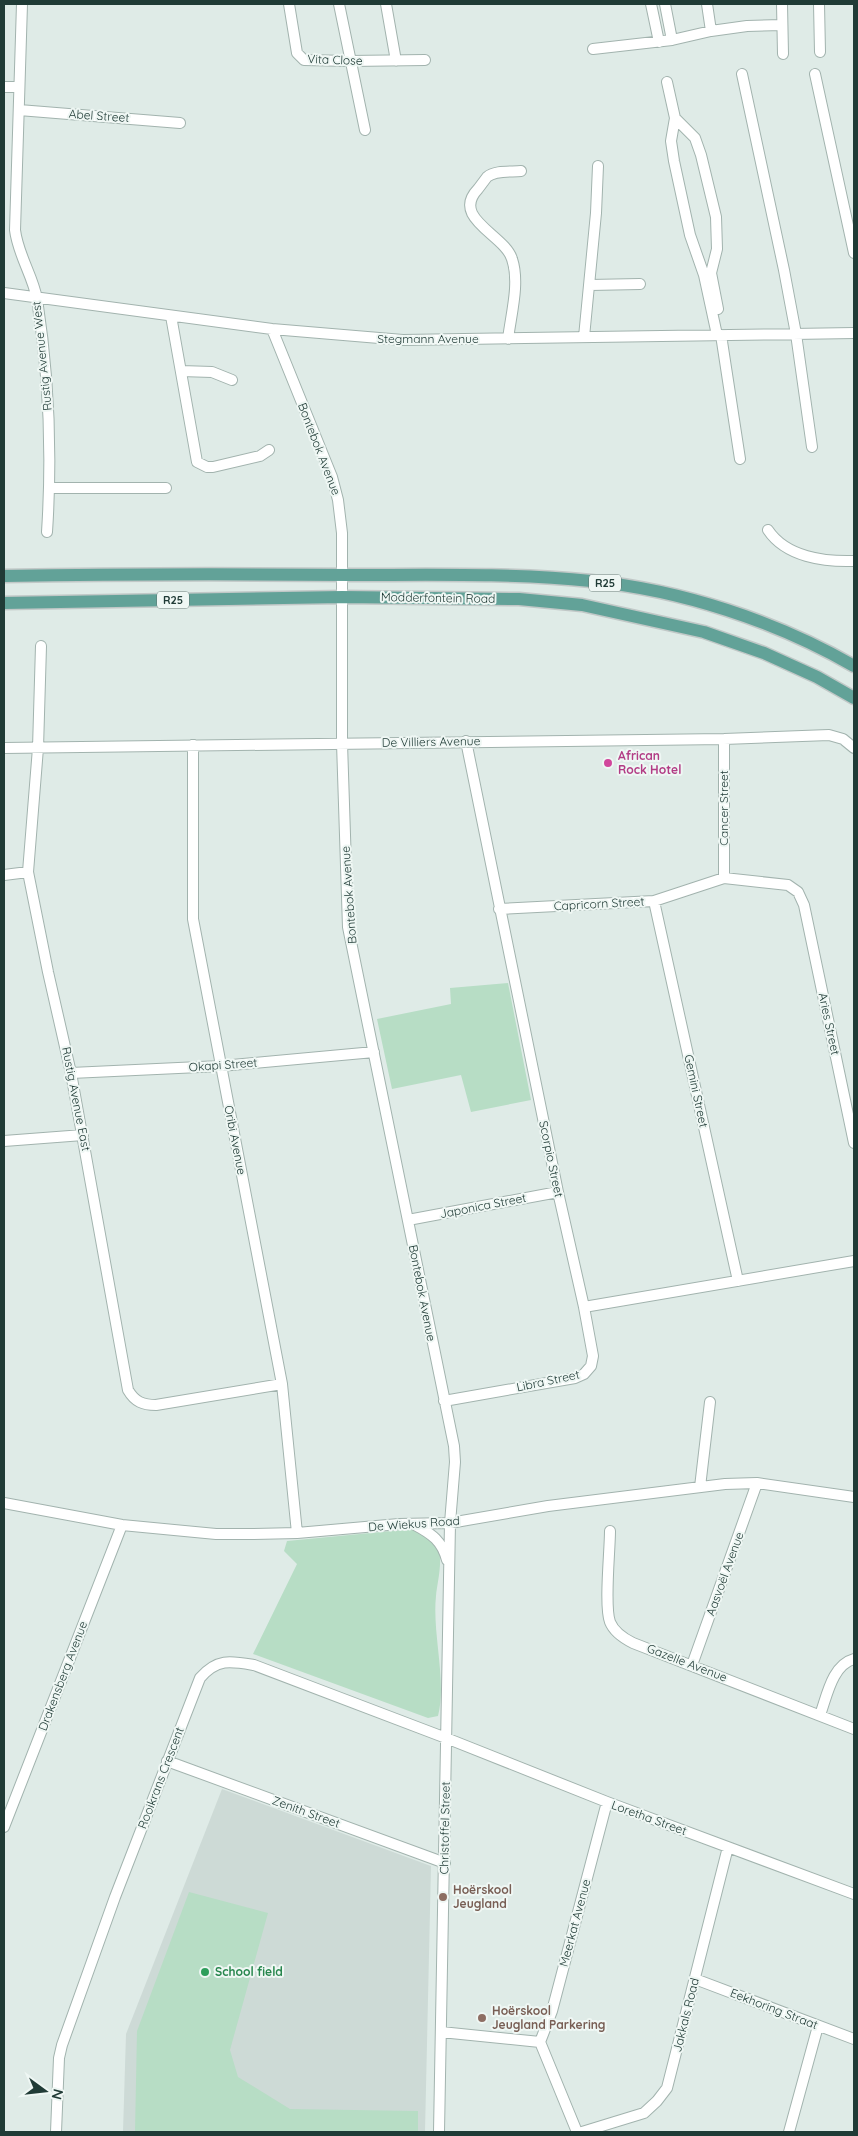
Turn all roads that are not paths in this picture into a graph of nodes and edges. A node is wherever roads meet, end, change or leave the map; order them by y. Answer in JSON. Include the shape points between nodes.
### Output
{"nodes":[{"id":1,"x":22,"y":4,"type":"edge"},
{"id":2,"x":289,"y":4,"type":"edge"},
{"id":3,"x":339,"y":4,"type":"edge"},
{"id":4,"x":386,"y":4,"type":"edge"},
{"id":5,"x":650,"y":4,"type":"edge"},
{"id":6,"x":665,"y":4,"type":"edge"},
{"id":7,"x":707,"y":4,"type":"edge"},
{"id":8,"x":782,"y":4,"type":"edge"},
{"id":9,"x":820,"y":4,"type":"edge"},
{"id":10,"x":782,"y":25,"type":"junction"},
{"id":11,"x":711,"y":31,"type":"junction"},
{"id":12,"x":672,"y":40,"type":"junction"},
{"id":13,"x":659,"y":42,"type":"junction"},
{"id":14,"x":593,"y":49,"type":"dead end"},
{"id":15,"x":820,"y":52,"type":"dead end"},
{"id":16,"x":783,"y":54,"type":"dead end"},
{"id":17,"x":396,"y":60,"type":"junction"},
{"id":18,"x":426,"y":60,"type":"dead end"},
{"id":19,"x":350,"y":61,"type":"junction"},
{"id":20,"x":742,"y":74,"type":"dead end"},
{"id":21,"x":815,"y":74,"type":"dead end"},
{"id":22,"x":667,"y":82,"type":"dead end"},
{"id":23,"x":4,"y":86,"type":"edge"},
{"id":24,"x":19,"y":88,"type":"junction"},
{"id":25,"x":19,"y":110,"type":"junction"},
{"id":26,"x":675,"y":118,"type":"junction"},
{"id":27,"x":180,"y":122,"type":"dead end"},
{"id":28,"x":366,"y":130,"type":"dead end"},
{"id":29,"x":598,"y":166,"type":"dead end"},
{"id":30,"x":521,"y":172,"type":"dead end"},
{"id":31,"x":854,"y":253,"type":"edge"},
{"id":32,"x":640,"y":284,"type":"dead end"},
{"id":33,"x":590,"y":285,"type":"junction"},
{"id":34,"x":4,"y":293,"type":"edge"},
{"id":35,"x":37,"y":297,"type":"junction"},
{"id":36,"x":171,"y":316,"type":"junction"},
{"id":37,"x":272,"y":329,"type":"junction"},
{"id":38,"x":854,"y":333,"type":"edge"},
{"id":39,"x":796,"y":334,"type":"junction"},
{"id":40,"x":720,"y":335,"type":"junction"},
{"id":41,"x":584,"y":337,"type":"junction"},
{"id":42,"x":508,"y":339,"type":"junction"},
{"id":43,"x":181,"y":371,"type":"junction"},
{"id":44,"x":232,"y":380,"type":"dead end"},
{"id":45,"x":812,"y":447,"type":"dead end"},
{"id":46,"x":269,"y":450,"type":"dead end"},
{"id":47,"x":740,"y":459,"type":"dead end"},
{"id":48,"x":50,"y":488,"type":"junction"},
{"id":49,"x":166,"y":488,"type":"dead end"},
{"id":50,"x":768,"y":530,"type":"dead end"},
{"id":51,"x":47,"y":532,"type":"dead end"},
{"id":52,"x":854,"y":561,"type":"edge"},
{"id":53,"x":342,"y":574,"type":"junction"},
{"id":54,"x":4,"y":576,"type":"edge"},
{"id":55,"x":342,"y":597,"type":"junction"},
{"id":56,"x":4,"y":603,"type":"edge"},
{"id":57,"x":41,"y":646,"type":"dead end"},
{"id":58,"x":854,"y":666,"type":"edge"},
{"id":59,"x":854,"y":698,"type":"edge"},
{"id":60,"x":724,"y":739,"type":"junction"},
{"id":61,"x":466,"y":742,"type":"junction"},
{"id":62,"x":342,"y":743,"type":"junction"},
{"id":63,"x":193,"y":745,"type":"junction"},
{"id":64,"x":4,"y":748,"type":"edge"},
{"id":65,"x":38,"y":748,"type":"junction"},
{"id":66,"x":854,"y":748,"type":"edge"},
{"id":67,"x":28,"y":872,"type":"junction"},
{"id":68,"x":4,"y":875,"type":"edge"},
{"id":69,"x":724,"y":878,"type":"junction"},
{"id":70,"x":654,"y":901,"type":"junction"},
{"id":71,"x":804,"y":904,"type":"joint"},
{"id":72,"x":499,"y":909,"type":"junction"},
{"id":73,"x":374,"y":1052,"type":"junction"},
{"id":74,"x":221,"y":1066,"type":"junction"},
{"id":75,"x":71,"y":1073,"type":"junction"},
{"id":76,"x":83,"y":1136,"type":"junction"},
{"id":77,"x":4,"y":1141,"type":"edge"},
{"id":78,"x":854,"y":1143,"type":"edge"},
{"id":79,"x":558,"y":1192,"type":"junction"},
{"id":80,"x":408,"y":1220,"type":"junction"},
{"id":81,"x":854,"y":1261,"type":"edge"},
{"id":82,"x":738,"y":1281,"type":"junction"},
{"id":83,"x":584,"y":1307,"type":"junction"},
{"id":84,"x":282,"y":1384,"type":"junction"},
{"id":85,"x":444,"y":1401,"type":"junction"},
{"id":86,"x":710,"y":1402,"type":"dead end"},
{"id":87,"x":757,"y":1483,"type":"junction"},
{"id":88,"x":700,"y":1487,"type":"junction"},
{"id":89,"x":854,"y":1497,"type":"edge"},
{"id":90,"x":4,"y":1503,"type":"edge"},
{"id":91,"x":450,"y":1523,"type":"junction"},
{"id":92,"x":413,"y":1524,"type":"junction"},
{"id":93,"x":122,"y":1525,"type":"junction"},
{"id":94,"x":610,"y":1531,"type":"dead end"},
{"id":95,"x":297,"y":1533,"type":"junction"},
{"id":96,"x":450,"y":1571,"type":"junction"},
{"id":97,"x":854,"y":1660,"type":"edge"},
{"id":98,"x":692,"y":1665,"type":"junction"},
{"id":99,"x":820,"y":1714,"type":"junction"},
{"id":100,"x":854,"y":1729,"type":"edge"},
{"id":101,"x":446,"y":1738,"type":"junction"},
{"id":102,"x":167,"y":1761,"type":"junction"},
{"id":103,"x":607,"y":1802,"type":"junction"},
{"id":104,"x":4,"y":1827,"type":"edge"},
{"id":105,"x":728,"y":1847,"type":"junction"},
{"id":106,"x":445,"y":1863,"type":"junction"},
{"id":107,"x":854,"y":1894,"type":"edge"},
{"id":108,"x":695,"y":1979,"type":"junction"},
{"id":109,"x":818,"y":2026,"type":"junction"},
{"id":110,"x":441,"y":2032,"type":"junction"},
{"id":111,"x":854,"y":2039,"type":"edge"},
{"id":112,"x":540,"y":2042,"type":"junction"},
{"id":113,"x":56,"y":2132,"type":"edge"},
{"id":114,"x":439,"y":2132,"type":"edge"},
{"id":115,"x":577,"y":2132,"type":"edge"},
{"id":116,"x":582,"y":2132,"type":"edge"},
{"id":117,"x":790,"y":2132,"type":"edge"}],
"edges":[{"from":1,"to":24,"type":"street","name":"Rustig Avenue West"},
{"from":2,"to":19,"type":"street","name":"Vita Close","via":[[298,56],[308,61]]},
{"from":3,"to":19,"type":"street"},
{"from":4,"to":17,"type":"street"},
{"from":5,"to":13,"type":"street"},
{"from":6,"to":12,"type":"street"},
{"from":7,"to":11,"type":"street"},
{"from":8,"to":10,"type":"street"},
{"from":9,"to":15,"type":"street"},
{"from":10,"to":11,"type":"street"},
{"from":10,"to":16,"type":"street"},
{"from":11,"to":12,"type":"street"},
{"from":12,"to":13,"type":"street"},
{"from":13,"to":14,"type":"street"},
{"from":17,"to":18,"type":"street","name":"Vita Close"},
{"from":17,"to":19,"type":"street","name":"Vita Close"},
{"from":19,"to":28,"type":"street"},
{"from":20,"to":39,"type":"street"},
{"from":21,"to":31,"type":"street"},
{"from":22,"to":26,"type":"street"},
{"from":23,"to":24,"type":"street"},
{"from":24,"to":25,"type":"street","name":"Rustig Avenue West"},
{"from":25,"to":27,"type":"street","name":"Abel Street"},
{"from":25,"to":35,"type":"street","name":"Rustig Avenue West","via":[[15,230],[20,254]]},
{"from":26,"to":40,"type":"street","via":[[671,141],[674,160],[690,235]]},
{"from":26,"to":40,"type":"street","via":[[694,138],[716,217],[717,248],[711,274]]},
{"from":29,"to":33,"type":"street"},
{"from":30,"to":42,"type":"street","via":[[488,176],[471,199],[470,207],[474,218],[512,257],[515,281]]},
{"from":32,"to":33,"type":"street"},
{"from":33,"to":41,"type":"street"},
{"from":34,"to":35,"type":"street","name":"Stegmann Avenue"},
{"from":35,"to":36,"type":"street","name":"Stegmann Avenue"},
{"from":35,"to":48,"type":"street","name":"Rustig Avenue West","via":[[49,424]]},
{"from":36,"to":37,"type":"street","name":"Stegmann Avenue"},
{"from":36,"to":43,"type":"street"},
{"from":37,"to":42,"type":"street","name":"Stegmann Avenue","via":[[403,340]]},
{"from":37,"to":53,"type":"street","name":"Bontebok Avenue","via":[[332,477],[340,516]]},
{"from":38,"to":39,"type":"street","name":"Stegmann Avenue"},
{"from":39,"to":40,"type":"street","name":"Stegmann Avenue"},
{"from":39,"to":45,"type":"street"},
{"from":40,"to":41,"type":"street","name":"Stegmann Avenue"},
{"from":40,"to":47,"type":"street"},
{"from":41,"to":42,"type":"street","name":"Stegmann Avenue"},
{"from":43,"to":44,"type":"street","via":[[212,372]]},
{"from":43,"to":46,"type":"street","via":[[196,458],[201,465],[222,466],[260,456]]},
{"from":48,"to":49,"type":"street"},
{"from":48,"to":51,"type":"street","name":"Rustig Avenue West"},
{"from":50,"to":52,"type":"street","via":[[774,539],[818,560]]},
{"from":53,"to":54,"type":"main road","name":"Modderfontein Road","number":"R25"},
{"from":53,"to":55,"type":"street","name":"Bontebok Avenue"},
{"from":53,"to":58,"type":"main road","name":"Modderfontein Road","number":"R25","via":[[530,576],[650,590],[715,606],[775,627]]},
{"from":55,"to":56,"type":"main road","name":"Modderfontein Road","number":"R25"},
{"from":55,"to":59,"type":"main road","name":"Modderfontein Road","number":"R25","via":[[518,599],[582,605],[704,632],[817,677]]},
{"from":55,"to":62,"type":"street","name":"Bontebok Avenue"},
{"from":57,"to":65,"type":"street","name":"Rustig Avenue East"},
{"from":60,"to":61,"type":"street","name":"De Villiers Avenue"},
{"from":60,"to":66,"type":"street","name":"De Villiers Avenue","via":[[830,735],[843,739]]},
{"from":60,"to":69,"type":"street","name":"Cancer Street"},
{"from":61,"to":62,"type":"street","name":"De Villiers Avenue"},
{"from":61,"to":72,"type":"street","name":"Scorpio Street"},
{"from":62,"to":63,"type":"street","name":"De Villiers Avenue"},
{"from":62,"to":73,"type":"street","name":"Bontebok Avenue","via":[[348,927]]},
{"from":63,"to":65,"type":"street","name":"De Villiers Avenue"},
{"from":63,"to":74,"type":"street","name":"Oribi Avenue","via":[[194,919]]},
{"from":64,"to":65,"type":"street","name":"De Villiers Avenue"},
{"from":65,"to":67,"type":"street","name":"Rustig Avenue East"},
{"from":67,"to":68,"type":"street"},
{"from":67,"to":75,"type":"street","name":"Rustig Avenue East"},
{"from":69,"to":70,"type":"street","name":"Capricorn Street"},
{"from":69,"to":71,"type":"street","name":"Capricorn Street","via":[[788,885],[798,892]]},
{"from":70,"to":72,"type":"street","name":"Capricorn Street"},
{"from":70,"to":82,"type":"street","name":"Gemini Street"},
{"from":71,"to":78,"type":"street","name":"Aries Street"},
{"from":72,"to":79,"type":"street","name":"Scorpio Street"},
{"from":73,"to":74,"type":"street","name":"Okapi Street"},
{"from":73,"to":80,"type":"street","name":"Bontebok Avenue"},
{"from":74,"to":75,"type":"street","name":"Okapi Street"},
{"from":74,"to":84,"type":"street","name":"Oribi Avenue"},
{"from":75,"to":76,"type":"street","name":"Rustig Avenue East"},
{"from":76,"to":77,"type":"street"},
{"from":76,"to":84,"type":"street","name":"Rustig Avenue East","via":[[128,1390],[132,1396],[141,1404],[156,1406]]},
{"from":79,"to":80,"type":"street","name":"Japonica Street"},
{"from":79,"to":83,"type":"street","name":"Scorpio Street"},
{"from":80,"to":85,"type":"street","name":"Bontebok Avenue"},
{"from":81,"to":82,"type":"street"},
{"from":82,"to":83,"type":"street"},
{"from":83,"to":85,"type":"street","name":"Libra Street","via":[[593,1356],[591,1366],[584,1374]]},
{"from":84,"to":95,"type":"street","name":"Oribi Avenue"},
{"from":85,"to":91,"type":"street","name":"Bontebok Avenue","via":[[455,1462]]},
{"from":86,"to":88,"type":"street"},
{"from":87,"to":88,"type":"street","name":"De Wiekus Road"},
{"from":87,"to":89,"type":"street","name":"De Wiekus Road"},
{"from":87,"to":98,"type":"street","name":"Aasvoël Avenue"},
{"from":88,"to":91,"type":"street","name":"De Wiekus Road","via":[[548,1506]]},
{"from":90,"to":93,"type":"street","name":"De Wiekus Road"},
{"from":91,"to":92,"type":"street","name":"De Wiekus Road"},
{"from":91,"to":96,"type":"street","name":"Christoffel Street"},
{"from":92,"to":95,"type":"street","name":"De Wiekus Road"},
{"from":92,"to":96,"type":"street","via":[[436,1538]]},
{"from":93,"to":95,"type":"street","name":"De Wiekus Road","via":[[216,1534]]},
{"from":93,"to":104,"type":"street","name":"Drakensberg Avenue"},
{"from":94,"to":98,"type":"street","name":"Gazelle Avenue","via":[[608,1608],[616,1631],[632,1643]]},
{"from":96,"to":101,"type":"street","name":"Christoffel Street"},
{"from":97,"to":99,"type":"street","via":[[845,1663],[835,1674]]},
{"from":98,"to":99,"type":"street","name":"Gazelle Avenue"},
{"from":99,"to":100,"type":"street","name":"Gazelle Avenue"},
{"from":101,"to":102,"type":"street","name":"Rooikrans Crescent","via":[[254,1665],[233,1661],[208,1668],[200,1678]]},
{"from":101,"to":103,"type":"street","name":"Loretha Street"},
{"from":101,"to":106,"type":"street","name":"Christoffel Street"},
{"from":102,"to":106,"type":"street","name":"Zenith Street"},
{"from":102,"to":113,"type":"street","name":"Rooikrans Crescent","via":[[62,2045]]},
{"from":103,"to":105,"type":"street","name":"Loretha Street"},
{"from":103,"to":112,"type":"street","name":"Meerkat Avenue","via":[[552,2011]]},
{"from":105,"to":107,"type":"street","name":"Loretha Street"},
{"from":105,"to":108,"type":"street","name":"Jakkals Road"},
{"from":106,"to":110,"type":"street","name":"Christoffel Street"},
{"from":108,"to":109,"type":"street","name":"Eekhoring Straat"},
{"from":108,"to":116,"type":"street","name":"Jakkals Road","via":[[667,2088],[644,2113]]},
{"from":109,"to":111,"type":"street","name":"Eekhoring Straat"},
{"from":109,"to":117,"type":"street"},
{"from":110,"to":112,"type":"street"},
{"from":110,"to":114,"type":"street","name":"Christoffel Street"},
{"from":112,"to":115,"type":"street"}]}
